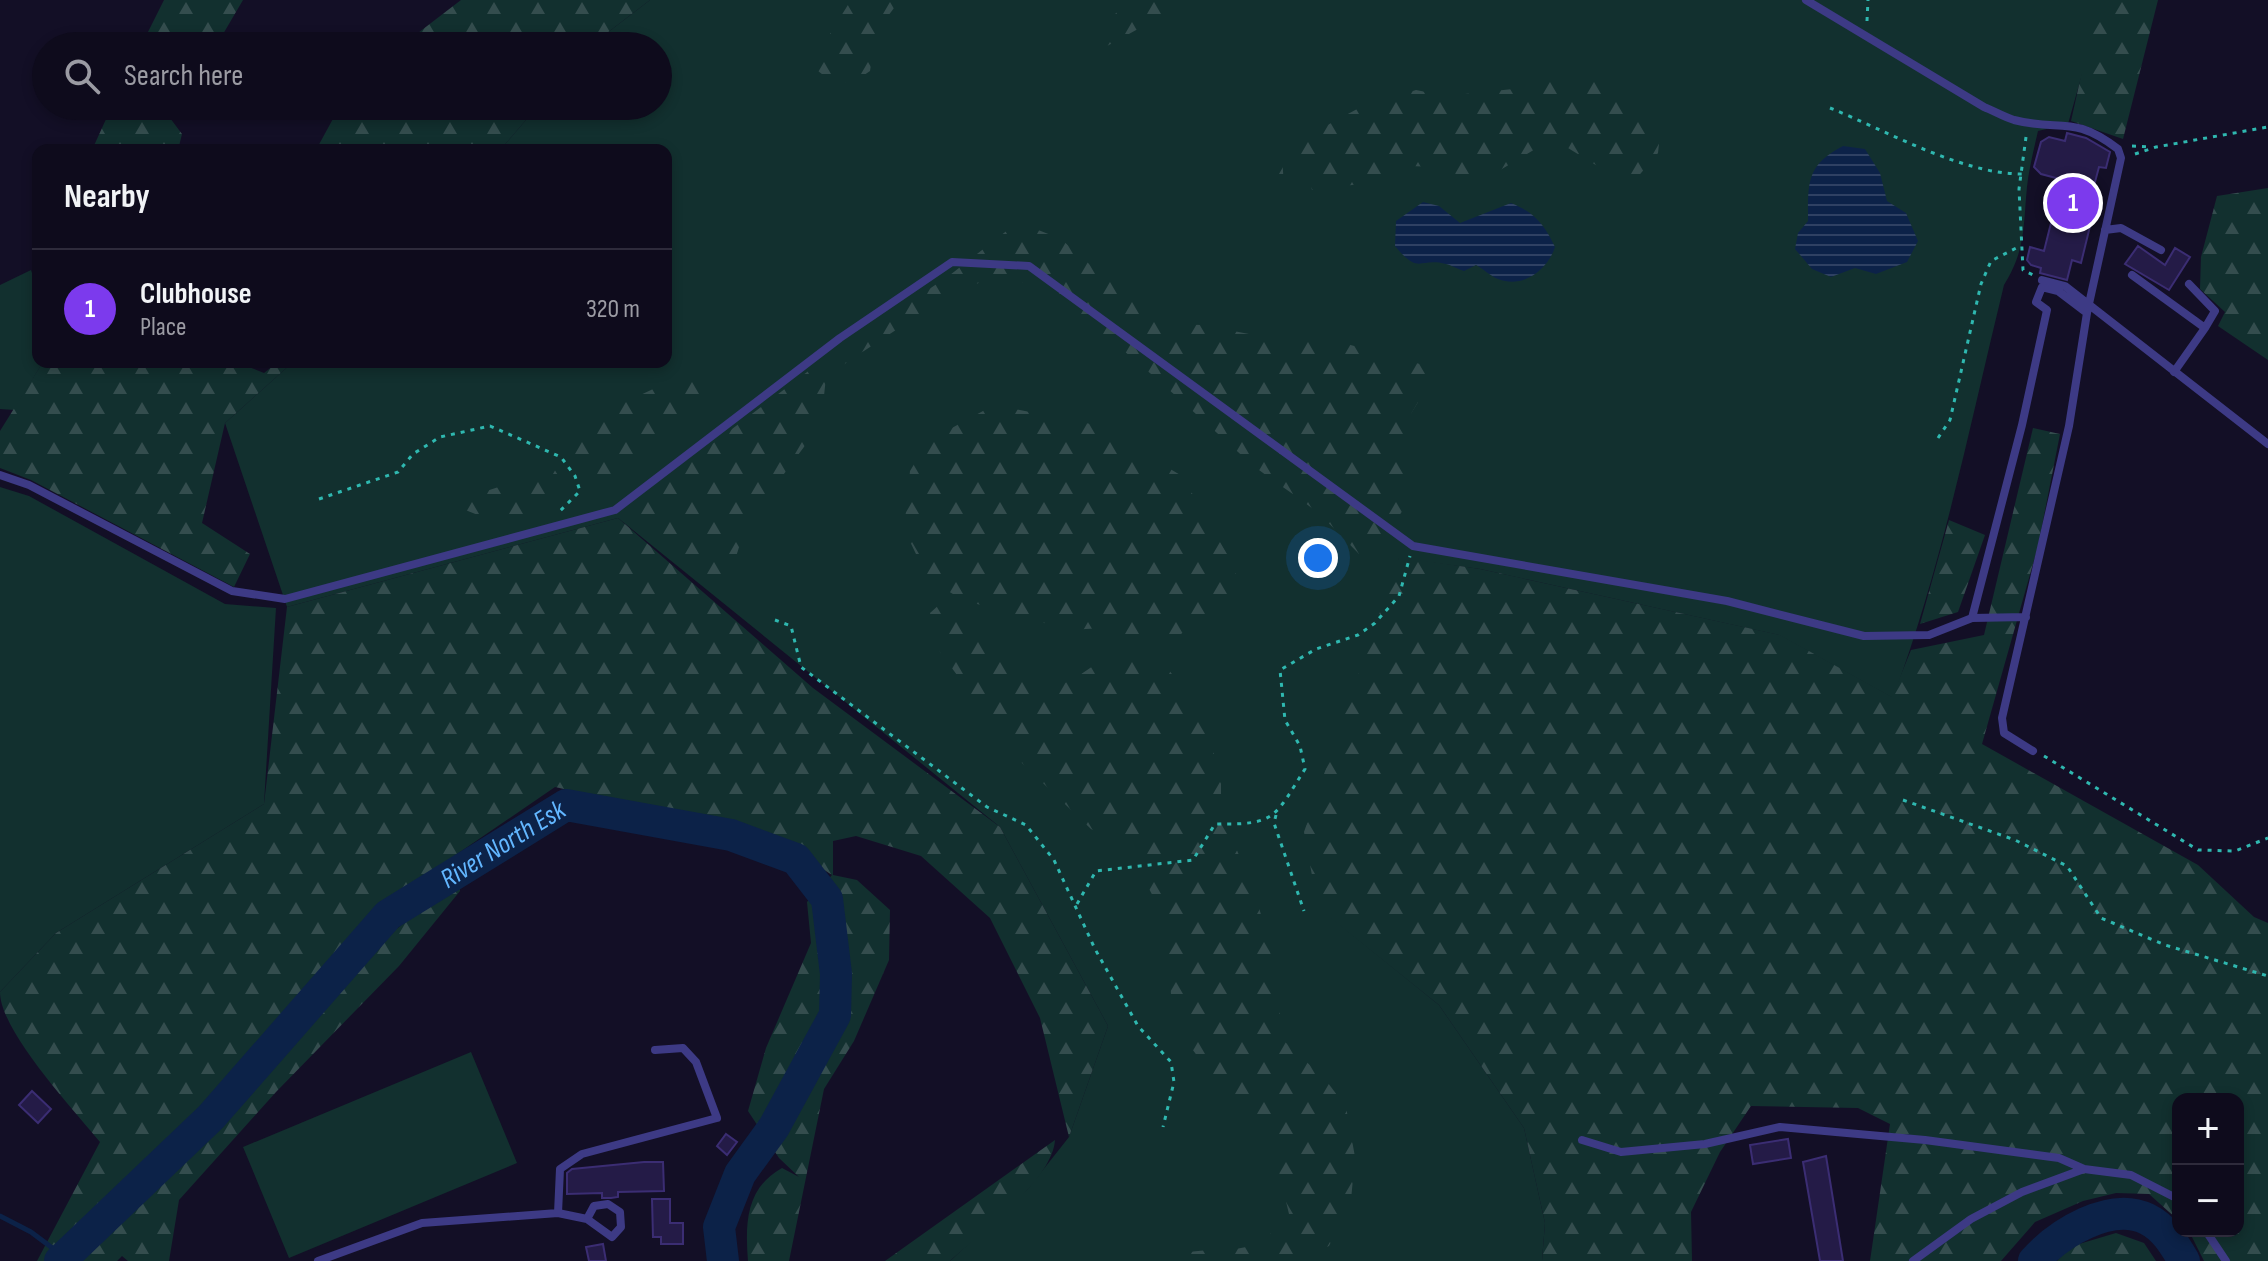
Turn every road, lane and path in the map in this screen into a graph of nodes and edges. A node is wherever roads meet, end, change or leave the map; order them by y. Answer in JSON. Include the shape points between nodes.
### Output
{"nodes":[{"id":1,"x":1806,"y":0,"type":"edge"},
{"id":2,"x":1868,"y":0,"type":"edge"},
{"id":3,"x":1866,"y":37,"type":"junction"},
{"id":4,"x":1830,"y":108,"type":"dead end"},
{"id":5,"x":2025,"y":121,"type":"junction"},
{"id":6,"x":2268,"y":127,"type":"edge"},
{"id":7,"x":2156,"y":147,"type":"junction"},
{"id":8,"x":2120,"y":153,"type":"junction"},
{"id":9,"x":2022,"y":174,"type":"junction"},
{"id":10,"x":2105,"y":230,"type":"junction"},
{"id":11,"x":2020,"y":246,"type":"junction"},
{"id":12,"x":2161,"y":250,"type":"dead end"},
{"id":13,"x":2132,"y":275,"type":"dead end"},
{"id":14,"x":2042,"y":280,"type":"joint"},
{"id":15,"x":2189,"y":284,"type":"dead end"},
{"id":16,"x":2088,"y":310,"type":"junction"},
{"id":17,"x":2205,"y":328,"type":"junction"},
{"id":18,"x":2174,"y":372,"type":"junction"},
{"id":19,"x":1938,"y":438,"type":"dead end"},
{"id":20,"x":2268,"y":444,"type":"edge"},
{"id":21,"x":0,"y":475,"type":"edge"},
{"id":22,"x":319,"y":499,"type":"dead end"},
{"id":23,"x":539,"y":532,"type":"junction"},
{"id":24,"x":1413,"y":546,"type":"junction"},
{"id":25,"x":2026,"y":617,"type":"junction"},
{"id":26,"x":1972,"y":618,"type":"junction"},
{"id":27,"x":775,"y":620,"type":"dead end"},
{"id":28,"x":2033,"y":751,"type":"joint"},
{"id":29,"x":1903,"y":800,"type":"dead end"},
{"id":30,"x":1277,"y":813,"type":"junction"},
{"id":31,"x":2268,"y":838,"type":"edge"},
{"id":32,"x":1077,"y":904,"type":"junction"},
{"id":33,"x":1304,"y":911,"type":"dead end"},
{"id":34,"x":2268,"y":976,"type":"edge"},
{"id":35,"x":655,"y":1050,"type":"dead end"},
{"id":36,"x":1163,"y":1127,"type":"dead end"},
{"id":37,"x":1582,"y":1140,"type":"dead end"},
{"id":38,"x":2084,"y":1169,"type":"junction"},
{"id":39,"x":2172,"y":1196,"type":"edge"},
{"id":40,"x":558,"y":1213,"type":"junction"},
{"id":41,"x":587,"y":1219,"type":"junction"},
{"id":42,"x":2210,"y":1237,"type":"edge"},
{"id":43,"x":318,"y":1261,"type":"edge"},
{"id":44,"x":1913,"y":1261,"type":"edge"},
{"id":45,"x":2226,"y":1261,"type":"edge"}],
"edges":[{"from":1,"to":3,"type":"lane"},
{"from":2,"to":3,"type":"path"},
{"from":3,"to":5,"type":"lane","via":[[1984,107]]},
{"from":4,"to":9,"type":"path","via":[[1945,159]]},
{"from":5,"to":8,"type":"lane","via":[[2087,129]]},
{"from":5,"to":9,"type":"path"},
{"from":6,"to":7,"type":"path"},
{"from":7,"to":8,"type":"path"},
{"from":7,"to":8,"type":"path","via":[[2125,145]]},
{"from":8,"to":10,"type":"lane"},
{"from":9,"to":11,"type":"path"},
{"from":10,"to":12,"type":"lane","via":[[2121,228]]},
{"from":10,"to":16,"type":"lane"},
{"from":11,"to":14,"type":"path","via":[[2023,270]]},
{"from":11,"to":19,"type":"path","via":[[1991,261],[1981,284],[1950,420]]},
{"from":13,"to":17,"type":"lane"},
{"from":14,"to":16,"type":"lane","via":[[2065,286]]},
{"from":15,"to":17,"type":"lane","via":[[2215,311]]},
{"from":16,"to":18,"type":"lane"},
{"from":16,"to":25,"type":"lane","via":[[2069,426]]},
{"from":16,"to":26,"type":"lane","via":[[2042,287],[2036,302],[2047,310]]},
{"from":17,"to":18,"type":"lane"},
{"from":18,"to":20,"type":"lane"},
{"from":21,"to":23,"type":"lane","via":[[29,485],[232,591],[285,599]]},
{"from":22,"to":23,"type":"path","via":[[398,472],[413,454],[440,437],[490,426],[561,457],[575,476],[580,491],[541,522]]},
{"from":23,"to":24,"type":"lane","via":[[615,510],[840,338],[952,262],[1029,266]]},
{"from":24,"to":26,"type":"lane","via":[[1727,601],[1864,636],[1929,635]]},
{"from":24,"to":30,"type":"path","via":[[1399,596],[1375,623],[1280,670],[1285,720],[1300,746],[1305,769]]},
{"from":25,"to":26,"type":"lane"},
{"from":25,"to":28,"type":"lane","via":[[2002,718],[2004,733]]},
{"from":27,"to":32,"type":"path","via":[[791,626],[801,667],[810,675],[987,807],[1026,825],[1054,860]]},
{"from":28,"to":31,"type":"path","via":[[2198,850],[2235,851]]},
{"from":29,"to":34,"type":"path","via":[[2015,840],[2067,866],[2101,918],[2165,945]]},
{"from":30,"to":32,"type":"path","via":[[1267,821],[1215,824],[1193,860],[1096,871]]},
{"from":30,"to":33,"type":"path","via":[[1274,823]]},
{"from":32,"to":36,"type":"path","via":[[1095,949],[1138,1026],[1171,1062],[1174,1082]]},
{"from":35,"to":40,"type":"lane","via":[[683,1048],[696,1062],[717,1118],[568,1161],[560,1169]]},
{"from":37,"to":38,"type":"lane","via":[[1621,1152],[1705,1144],[1780,1127],[2059,1158]]},
{"from":38,"to":39,"type":"lane","via":[[2131,1175]]},
{"from":38,"to":44,"type":"lane","via":[[2022,1192],[1971,1219]]},
{"from":40,"to":41,"type":"lane"},
{"from":40,"to":43,"type":"lane","via":[[422,1223]]},
{"from":41,"to":41,"type":"lane","via":[[612,1237],[621,1227],[620,1212],[608,1204],[594,1206]]},
{"from":42,"to":45,"type":"lane"}]}
